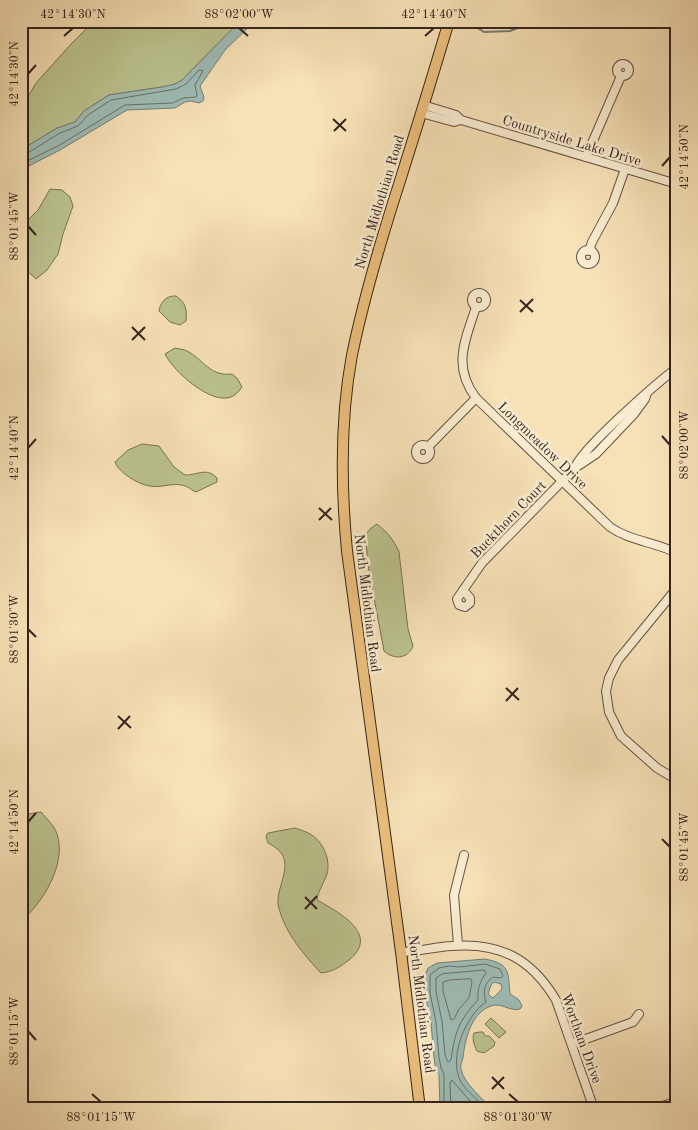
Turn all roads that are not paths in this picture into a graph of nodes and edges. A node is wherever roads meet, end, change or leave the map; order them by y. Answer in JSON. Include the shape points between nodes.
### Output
{"nodes":[{"id":1,"x":449,"y":21,"type":"edge"},
{"id":2,"x":621,"y":76,"type":"dead end"},
{"id":3,"x":422,"y":109,"type":"junction"},
{"id":4,"x":586,"y":157,"type":"junction"},
{"id":5,"x":625,"y":169,"type":"junction"},
{"id":6,"x":677,"y":184,"type":"edge"},
{"id":7,"x":589,"y":250,"type":"dead end"},
{"id":8,"x":476,"y":307,"type":"dead end"},
{"id":9,"x":677,"y":368,"type":"edge"},
{"id":10,"x":476,"y":398,"type":"junction"},
{"id":11,"x":428,"y":447,"type":"dead end"},
{"id":12,"x":562,"y":481,"type":"junction"},
{"id":13,"x":677,"y":553,"type":"edge"},
{"id":14,"x":677,"y":588,"type":"edge"},
{"id":15,"x":463,"y":590,"type":"dead end"},
{"id":16,"x":677,"y":780,"type":"edge"},
{"id":17,"x":464,"y":855,"type":"dead end"},
{"id":18,"x":458,"y":945,"type":"junction"},
{"id":19,"x":401,"y":952,"type":"junction"},
{"id":20,"x":639,"y":1014,"type":"dead end"},
{"id":21,"x":572,"y":1044,"type":"junction"},
{"id":22,"x":677,"y":1105,"type":"edge"},
{"id":23,"x":420,"y":1109,"type":"edge"},
{"id":24,"x":594,"y":1109,"type":"edge"},
{"id":25,"x":652,"y":1109,"type":"edge"}],
"edges":[{"from":1,"to":3,"type":"main road","name":"North Midlothian Road"},
{"from":2,"to":4,"type":"street"},
{"from":3,"to":4,"type":"street","name":"Countryside Lake Drive","via":[[456,115],[461,120]]},
{"from":3,"to":19,"type":"main road","name":"North Midlothian Road","via":[[372,269],[352,356],[343,464],[348,560]]},
{"from":4,"to":5,"type":"street","name":"Countryside Lake Drive"},
{"from":5,"to":6,"type":"street","name":"Countryside Lake Drive"},
{"from":5,"to":7,"type":"street","via":[[614,202]]},
{"from":8,"to":10,"type":"street","name":"Longmeadow Drive","via":[[461,365]]},
{"from":9,"to":12,"type":"street","name":"Buckthorn Court","via":[[662,379],[602,447]]},
{"from":10,"to":11,"type":"street"},
{"from":10,"to":12,"type":"street","name":"Longmeadow Drive"},
{"from":12,"to":13,"type":"street","name":"Longmeadow Drive","via":[[616,532]]},
{"from":12,"to":15,"type":"street","name":"Buckthorn Court","via":[[482,563]]},
{"from":14,"to":16,"type":"street","via":[[618,660],[606,691],[609,712],[621,736],[657,768]]},
{"from":17,"to":18,"type":"street","via":[[454,894]]},
{"from":18,"to":19,"type":"street","name":"Wortham Drive"},
{"from":18,"to":21,"type":"street","name":"Wortham Drive","via":[[497,949],[532,968],[556,1000]]},
{"from":19,"to":23,"type":"main road","name":"North Midlothian Road"},
{"from":20,"to":21,"type":"street","via":[[632,1022]]},
{"from":21,"to":24,"type":"street","name":"Wortham Drive"},
{"from":22,"to":25,"type":"street"}]}
